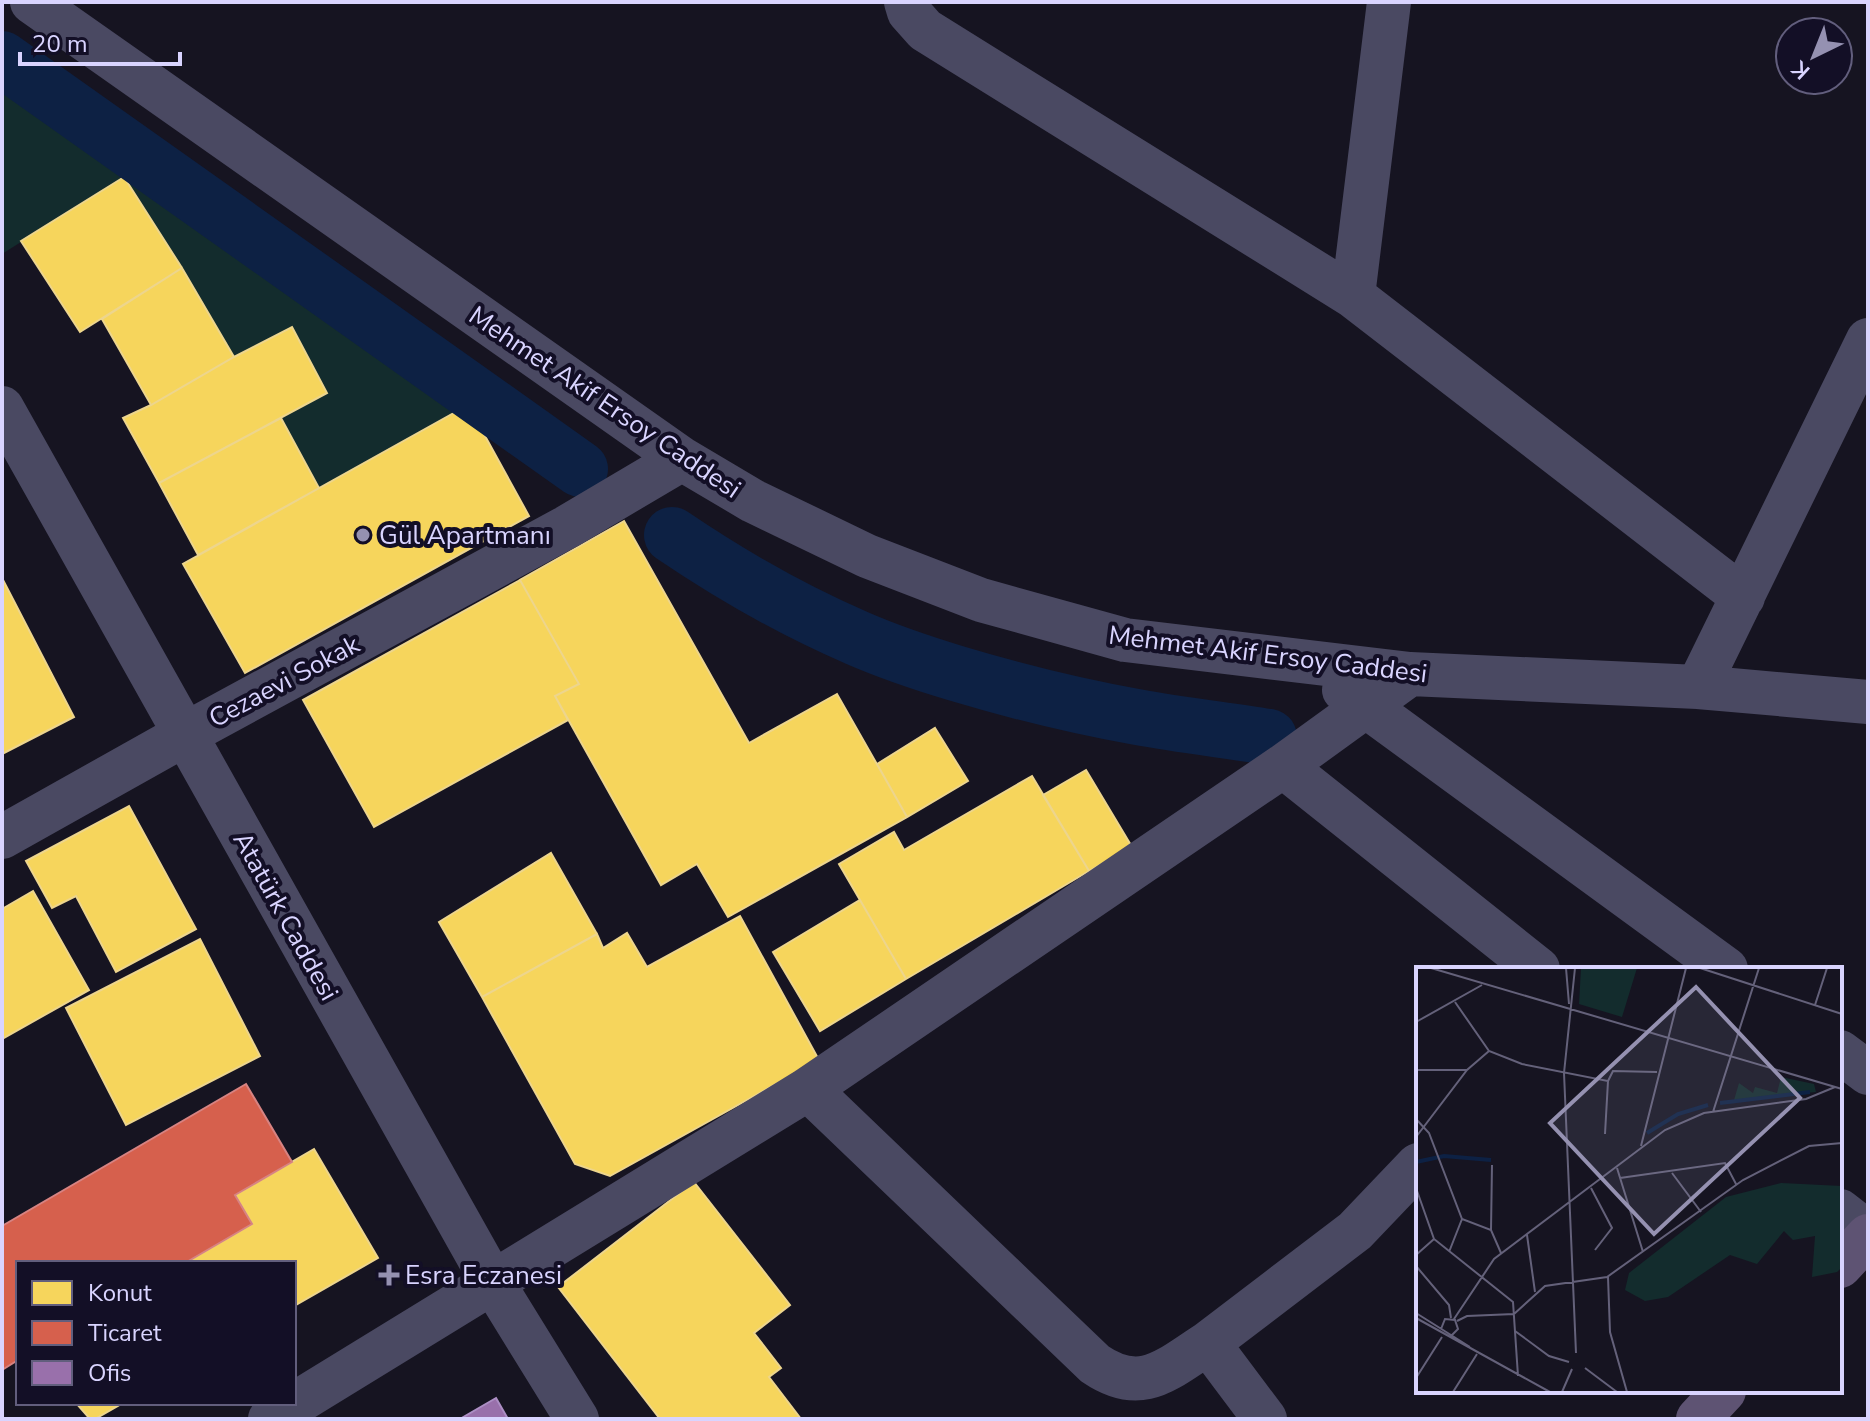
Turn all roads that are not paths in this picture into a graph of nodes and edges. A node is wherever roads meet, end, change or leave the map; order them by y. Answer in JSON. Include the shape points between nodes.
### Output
{"nodes":[{"id":1,"x":32,"y":2,"type":"edge"},
{"id":2,"x":906,"y":2,"type":"edge"},
{"id":3,"x":1389,"y":2,"type":"edge"},
{"id":4,"x":1353,"y":296,"type":"junction"},
{"id":5,"x":1868,"y":340,"type":"edge"},
{"id":6,"x":2,"y":408,"type":"edge"},
{"id":7,"x":682,"y":459,"type":"junction"},
{"id":8,"x":1743,"y":597,"type":"junction"},
{"id":9,"x":1303,"y":661,"type":"junction"},
{"id":10,"x":1410,"y":674,"type":"junction"},
{"id":11,"x":1698,"y":687,"type":"junction"},
{"id":12,"x":1868,"y":702,"type":"edge"},
{"id":13,"x":1367,"y":706,"type":"junction"},
{"id":14,"x":184,"y":735,"type":"junction"},
{"id":15,"x":1283,"y":766,"type":"junction"},
{"id":16,"x":2,"y":837,"type":"edge"},
{"id":17,"x":1535,"y":967,"type":"edge"},
{"id":18,"x":1723,"y":967,"type":"edge"},
{"id":19,"x":1842,"y":1054,"type":"edge"},
{"id":20,"x":1868,"y":1073,"type":"edge"},
{"id":21,"x":808,"y":1089,"type":"junction"},
{"id":22,"x":1416,"y":1167,"type":"edge"},
{"id":23,"x":1842,"y":1213,"type":"edge"},
{"id":24,"x":1868,"y":1234,"type":"edge"},
{"id":25,"x":1842,"y":1264,"type":"edge"},
{"id":26,"x":493,"y":1283,"type":"junction"},
{"id":27,"x":1208,"y":1343,"type":"junction"},
{"id":28,"x":1722,"y":1393,"type":"edge"},
{"id":29,"x":296,"y":1403,"type":"edge"},
{"id":30,"x":293,"y":1405,"type":"edge"},
{"id":31,"x":270,"y":1419,"type":"edge"},
{"id":32,"x":577,"y":1419,"type":"edge"},
{"id":33,"x":1265,"y":1419,"type":"edge"},
{"id":34,"x":1698,"y":1419,"type":"edge"}],
"edges":[{"from":1,"to":7,"type":"street","name":"Mehmet Akif Ersoy Caddesi"},
{"from":2,"to":4,"type":"street","via":[[925,30]]},
{"from":3,"to":4,"type":"street"},
{"from":4,"to":8,"type":"street"},
{"from":5,"to":8,"type":"street"},
{"from":6,"to":14,"type":"street","name":"Atatürk Caddesi"},
{"from":7,"to":9,"type":"street","name":"Mehmet Akif Ersoy Caddesi","via":[[753,501],[867,556],[981,600],[1125,640]]},
{"from":7,"to":14,"type":"street","name":"Cezaevi Sokak"},
{"from":8,"to":11,"type":"street"},
{"from":9,"to":10,"type":"street","name":"Mehmet Akif Ersoy Caddesi"},
{"from":9,"to":13,"type":"street"},
{"from":10,"to":11,"type":"street","name":"Mehmet Akif Ersoy Caddesi"},
{"from":10,"to":13,"type":"street"},
{"from":11,"to":12,"type":"street","name":"Mehmet Akif Ersoy Caddesi"},
{"from":13,"to":15,"type":"street"},
{"from":13,"to":18,"type":"street"},
{"from":14,"to":16,"type":"street","name":"Cezaevi Sokak"},
{"from":14,"to":26,"type":"street","name":"Atatürk Caddesi"},
{"from":15,"to":17,"type":"street"},
{"from":15,"to":21,"type":"street"},
{"from":19,"to":20,"type":"street"},
{"from":21,"to":26,"type":"street"},
{"from":21,"to":27,"type":"street","via":[[1109,1373],[1135,1380],[1151,1377]]},
{"from":22,"to":27,"type":"street","via":[[1355,1231]]},
{"from":23,"to":24,"type":"street"},
{"from":24,"to":25,"type":"main road"},
{"from":26,"to":29,"type":"street"},
{"from":26,"to":32,"type":"street","name":"Atatürk Caddesi"},
{"from":27,"to":33,"type":"street"},
{"from":28,"to":34,"type":"main road"},
{"from":30,"to":31,"type":"street"}]}
